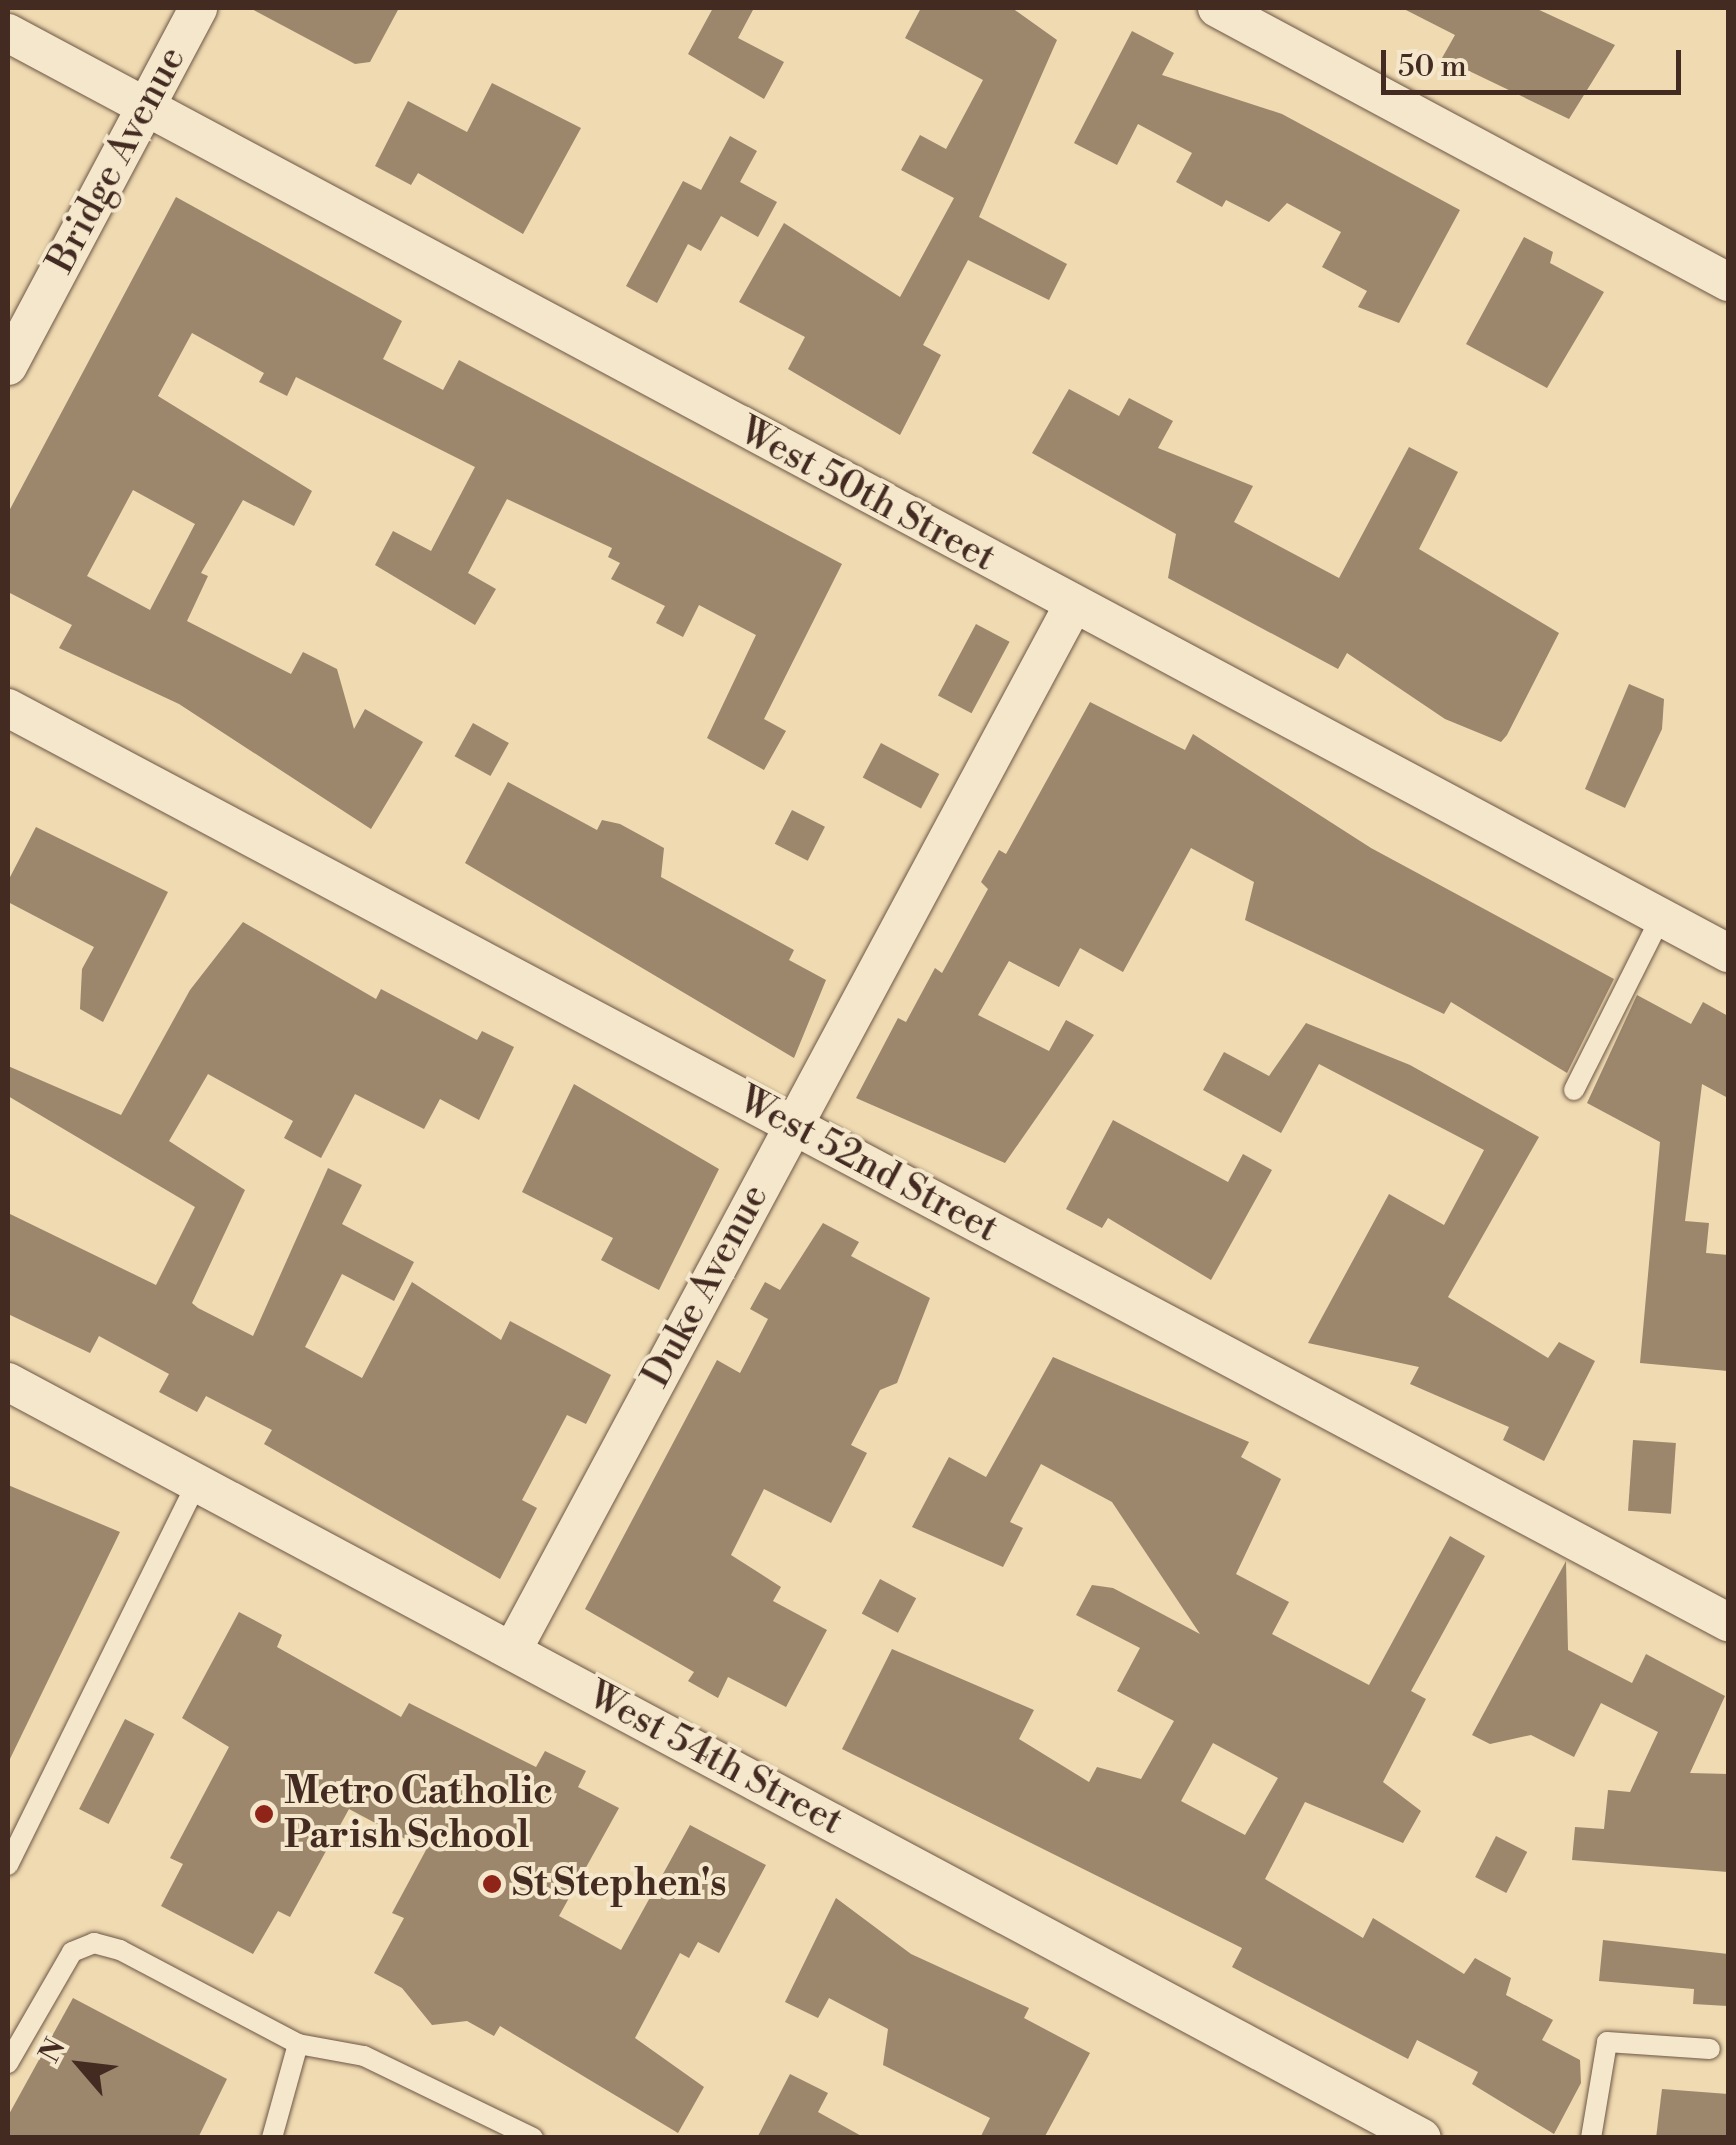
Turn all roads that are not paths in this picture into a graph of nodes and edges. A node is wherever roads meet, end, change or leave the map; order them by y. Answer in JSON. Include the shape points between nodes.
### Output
{"nodes":[{"id":1,"x":198,"y":8,"type":"edge"},
{"id":2,"x":1217,"y":8,"type":"edge"},
{"id":3,"x":8,"y":34,"type":"edge"},
{"id":4,"x":144,"y":108,"type":"junction"},
{"id":5,"x":1728,"y":282,"type":"edge"},
{"id":6,"x":8,"y":366,"type":"edge"},
{"id":7,"x":1073,"y":605,"type":"junction"},
{"id":8,"x":8,"y":708,"type":"edge"},
{"id":9,"x":1661,"y":917,"type":"junction"},
{"id":10,"x":1728,"y":953,"type":"edge"},
{"id":11,"x":1574,"y":1090,"type":"dead end"},
{"id":12,"x":792,"y":1125,"type":"junction"},
{"id":13,"x":8,"y":1382,"type":"edge"},
{"id":14,"x":197,"y":1483,"type":"junction"},
{"id":15,"x":1728,"y":1622,"type":"edge"},
{"id":16,"x":512,"y":1651,"type":"junction"},
{"id":17,"x":8,"y":1865,"type":"edge"},
{"id":18,"x":298,"y":2044,"type":"junction"},
{"id":19,"x":1710,"y":2049,"type":"dead end"},
{"id":20,"x":8,"y":2063,"type":"edge"},
{"id":21,"x":1400,"y":2133,"type":"edge"},
{"id":22,"x":272,"y":2138,"type":"edge"},
{"id":23,"x":533,"y":2138,"type":"edge"},
{"id":24,"x":1591,"y":2138,"type":"edge"}],
"edges":[{"from":1,"to":4,"type":"street","name":"Bridge Avenue"},
{"from":2,"to":5,"type":"street"},
{"from":3,"to":4,"type":"street","name":"West 50th Street"},
{"from":4,"to":6,"type":"street","name":"Bridge Avenue"},
{"from":4,"to":7,"type":"street","name":"West 50th Street"},
{"from":7,"to":9,"type":"street","name":"West 50th Street"},
{"from":7,"to":12,"type":"street","name":"Duke Avenue"},
{"from":8,"to":12,"type":"street","name":"West 52nd Street"},
{"from":9,"to":10,"type":"street","name":"West 50th Street"},
{"from":9,"to":11,"type":"lane"},
{"from":12,"to":15,"type":"street","name":"West 52nd Street"},
{"from":12,"to":16,"type":"street","name":"Duke Avenue"},
{"from":13,"to":14,"type":"street","name":"West 54th Street"},
{"from":14,"to":16,"type":"street","name":"West 54th Street"},
{"from":14,"to":17,"type":"lane"},
{"from":16,"to":21,"type":"street","name":"West 54th Street"},
{"from":18,"to":20,"type":"lane","via":[[94,1943],[57,1970]]},
{"from":18,"to":22,"type":"lane"},
{"from":18,"to":23,"type":"lane","via":[[364,2056]]},
{"from":19,"to":24,"type":"lane","via":[[1607,2042]]}]}
